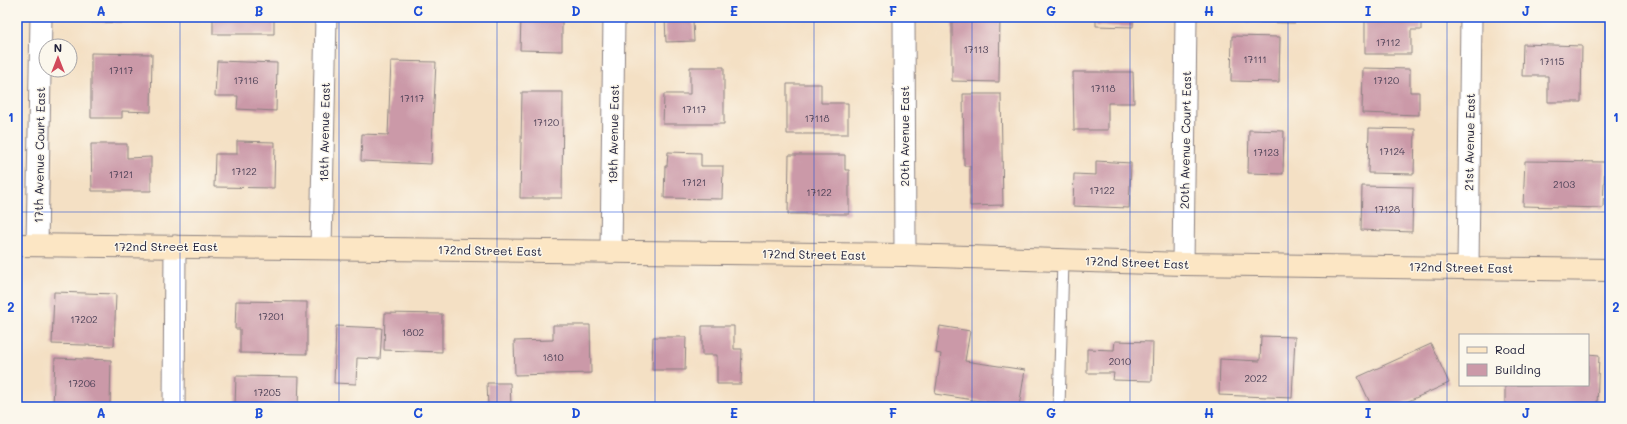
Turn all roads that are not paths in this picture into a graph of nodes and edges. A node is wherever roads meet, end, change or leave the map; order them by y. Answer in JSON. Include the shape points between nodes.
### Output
{"nodes":[{"id":1,"x":41,"y":17,"type":"edge"},
{"id":2,"x":326,"y":17,"type":"edge"},
{"id":3,"x":614,"y":17,"type":"edge"},
{"id":4,"x":904,"y":17,"type":"edge"},
{"id":5,"x":1186,"y":17,"type":"edge"},
{"id":6,"x":1471,"y":17,"type":"edge"},
{"id":7,"x":27,"y":245,"type":"edge"},
{"id":8,"x":175,"y":246,"type":"junction"},
{"id":9,"x":321,"y":247,"type":"junction"},
{"id":10,"x":611,"y":252,"type":"junction"},
{"id":11,"x":905,"y":255,"type":"junction"},
{"id":12,"x":1063,"y":260,"type":"junction"},
{"id":13,"x":1184,"y":264,"type":"junction"},
{"id":14,"x":1468,"y":267,"type":"junction"},
{"id":15,"x":1610,"y":270,"type":"edge"},
{"id":16,"x":174,"y":407,"type":"edge"},
{"id":17,"x":1059,"y":407,"type":"edge"}],
"edges":[{"from":1,"to":7,"type":"street","name":"17th Avenue Court East"},
{"from":2,"to":9,"type":"street","name":"18th Avenue East"},
{"from":3,"to":10,"type":"street","name":"19th Avenue East"},
{"from":4,"to":11,"type":"street","name":"20th Avenue East"},
{"from":5,"to":13,"type":"street","name":"20th Avenue Court East"},
{"from":6,"to":14,"type":"street","name":"21st Avenue East"},
{"from":7,"to":8,"type":"street","name":"172nd Street East"},
{"from":8,"to":9,"type":"street","name":"172nd Street East"},
{"from":8,"to":16,"type":"street"},
{"from":9,"to":10,"type":"street","name":"172nd Street East"},
{"from":10,"to":11,"type":"street","name":"172nd Street East"},
{"from":11,"to":12,"type":"street","name":"172nd Street East"},
{"from":12,"to":13,"type":"street","name":"172nd Street East"},
{"from":12,"to":17,"type":"lane"},
{"from":13,"to":14,"type":"street","name":"172nd Street East"},
{"from":14,"to":15,"type":"street","name":"172nd Street East"}]}
